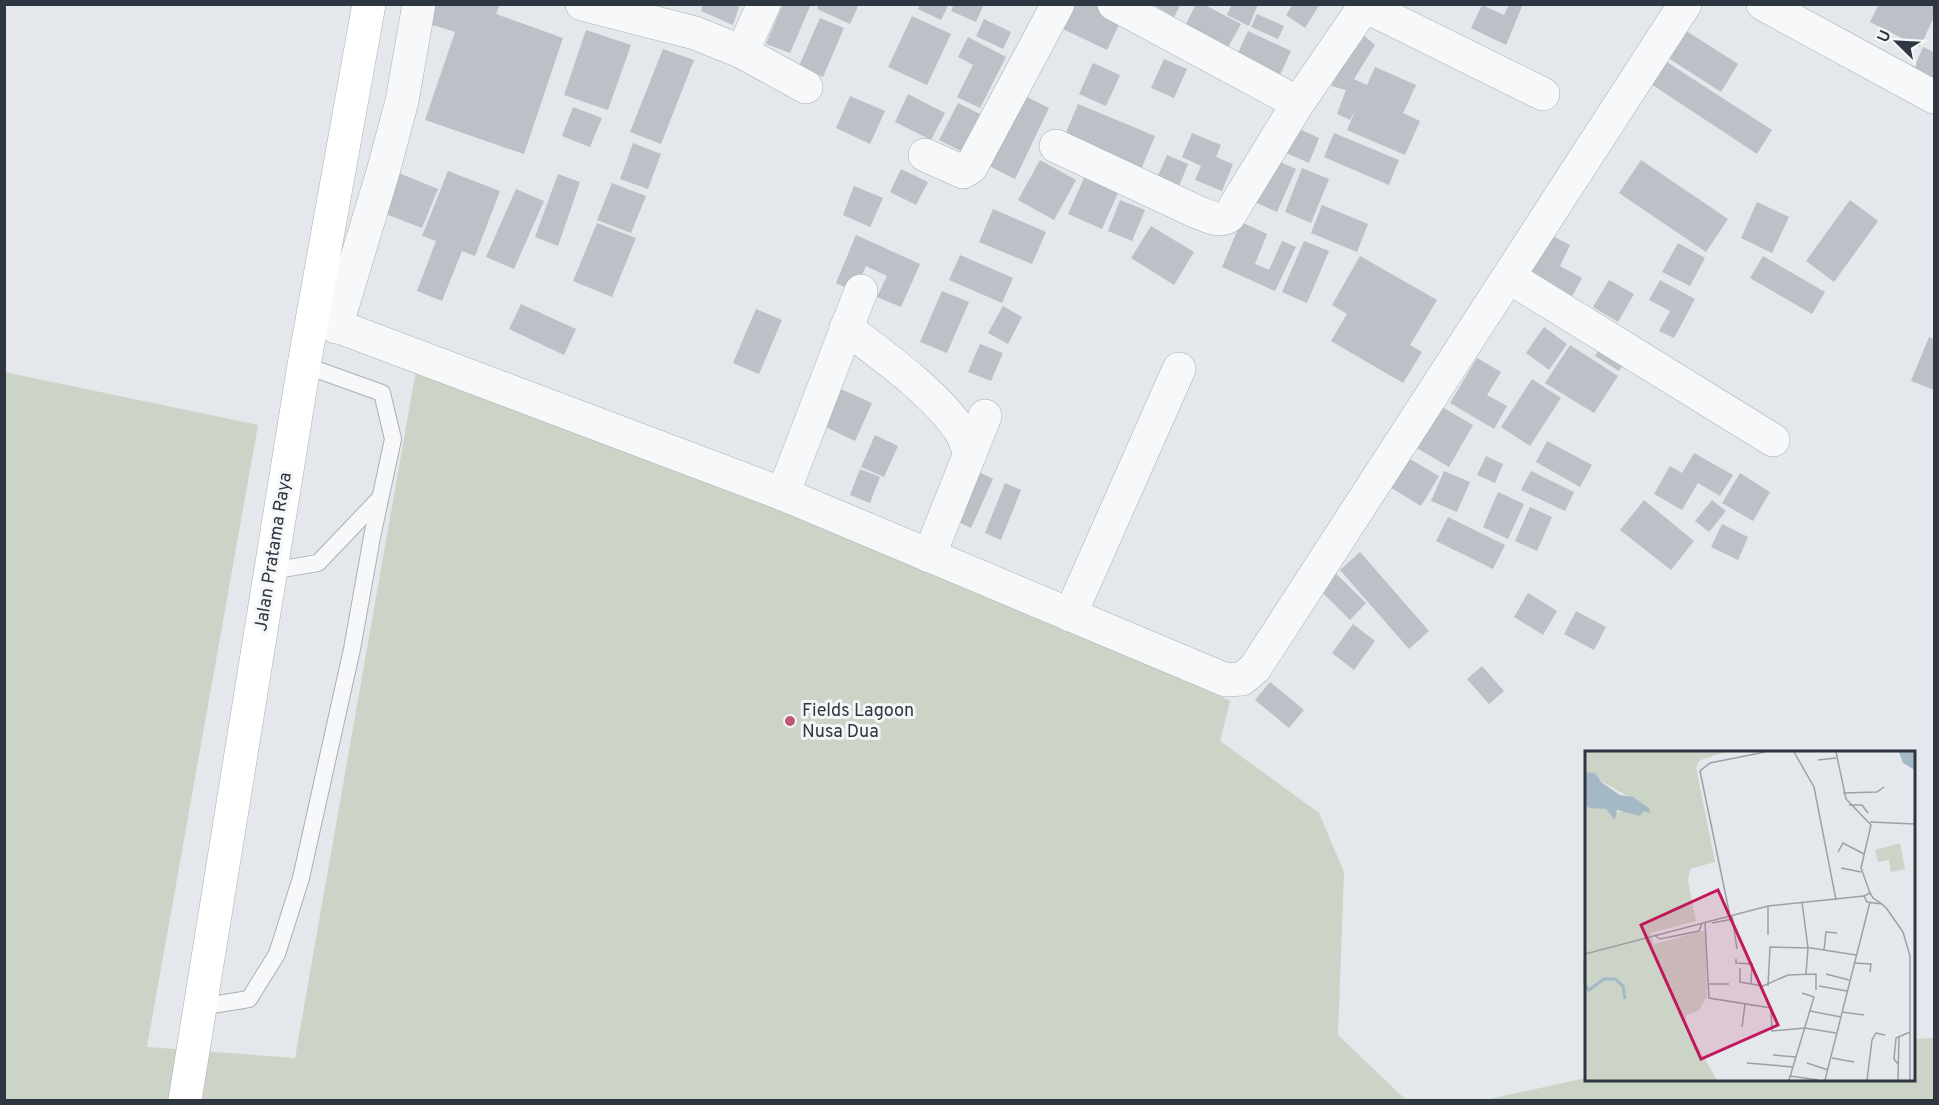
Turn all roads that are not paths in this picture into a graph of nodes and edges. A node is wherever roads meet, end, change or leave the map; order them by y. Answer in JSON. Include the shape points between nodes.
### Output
{"nodes":[{"id":1,"x":369,"y":4,"type":"edge"},
{"id":2,"x":418,"y":4,"type":"edge"},
{"id":3,"x":582,"y":4,"type":"edge"},
{"id":4,"x":764,"y":4,"type":"edge"},
{"id":5,"x":1058,"y":4,"type":"edge"},
{"id":6,"x":1114,"y":4,"type":"edge"},
{"id":7,"x":1685,"y":4,"type":"edge"},
{"id":8,"x":1764,"y":4,"type":"edge"},
{"id":9,"x":1365,"y":5,"type":"edge"},
{"id":10,"x":660,"y":14,"type":"edge"},
{"id":11,"x":742,"y":52,"type":"junction"},
{"id":12,"x":806,"y":87,"type":"dead end"},
{"id":13,"x":1543,"y":94,"type":"dead end"},
{"id":14,"x":1935,"y":96,"type":"edge"},
{"id":15,"x":1298,"y":103,"type":"junction"},
{"id":16,"x":1056,"y":146,"type":"dead end"},
{"id":17,"x":925,"y":155,"type":"dead end"},
{"id":18,"x":1509,"y":277,"type":"junction"},
{"id":19,"x":861,"y":291,"type":"dead end"},
{"id":20,"x":325,"y":322,"type":"junction"},
{"id":21,"x":846,"y":328,"type":"junction"},
{"id":22,"x":304,"y":365,"type":"junction"},
{"id":23,"x":1179,"y":369,"type":"dead end"},
{"id":24,"x":985,"y":416,"type":"dead end"},
{"id":25,"x":1773,"y":440,"type":"dead end"},
{"id":26,"x":970,"y":454,"type":"junction"},
{"id":27,"x":783,"y":494,"type":"junction"},
{"id":28,"x":381,"y":496,"type":"junction"},
{"id":29,"x":929,"y":556,"type":"junction"},
{"id":30,"x":271,"y":571,"type":"junction"},
{"id":31,"x":1070,"y":615,"type":"junction"},
{"id":32,"x":200,"y":1007,"type":"junction"},
{"id":33,"x":185,"y":1101,"type":"edge"}],
"edges":[{"from":1,"to":20,"type":"main road","name":"Jalan Pratama Raya"},
{"from":2,"to":20,"type":"street","via":[[402,101],[383,172]]},
{"from":3,"to":10,"type":"street"},
{"from":4,"to":11,"type":"street"},
{"from":5,"to":17,"type":"street","via":[[971,167],[963,172]]},
{"from":6,"to":15,"type":"street"},
{"from":7,"to":18,"type":"street"},
{"from":8,"to":14,"type":"street"},
{"from":9,"to":13,"type":"street"},
{"from":9,"to":15,"type":"street"},
{"from":10,"to":11,"type":"street"},
{"from":11,"to":12,"type":"street"},
{"from":15,"to":16,"type":"street","via":[[1229,216],[1222,220]]},
{"from":18,"to":25,"type":"street"},
{"from":18,"to":31,"type":"street","via":[[1255,668],[1242,679],[1226,680]]},
{"from":19,"to":21,"type":"street"},
{"from":20,"to":22,"type":"main road","name":"Jalan Pratama Raya"},
{"from":20,"to":27,"type":"street"},
{"from":21,"to":26,"type":"street","via":[[939,405],[962,433]]},
{"from":21,"to":27,"type":"street"},
{"from":22,"to":28,"type":"lane","via":[[382,393],[393,439]]},
{"from":22,"to":30,"type":"main road","name":"Jalan Pratama Raya"},
{"from":23,"to":31,"type":"street"},
{"from":24,"to":26,"type":"street"},
{"from":26,"to":29,"type":"street"},
{"from":27,"to":29,"type":"street"},
{"from":28,"to":30,"type":"lane","via":[[318,562]]},
{"from":28,"to":32,"type":"lane","via":[[301,878],[277,954],[249,999]]},
{"from":29,"to":31,"type":"street"},
{"from":30,"to":32,"type":"main road","name":"Jalan Pratama Raya"},
{"from":32,"to":33,"type":"main road","name":"Jalan Pratama Raya"}]}
